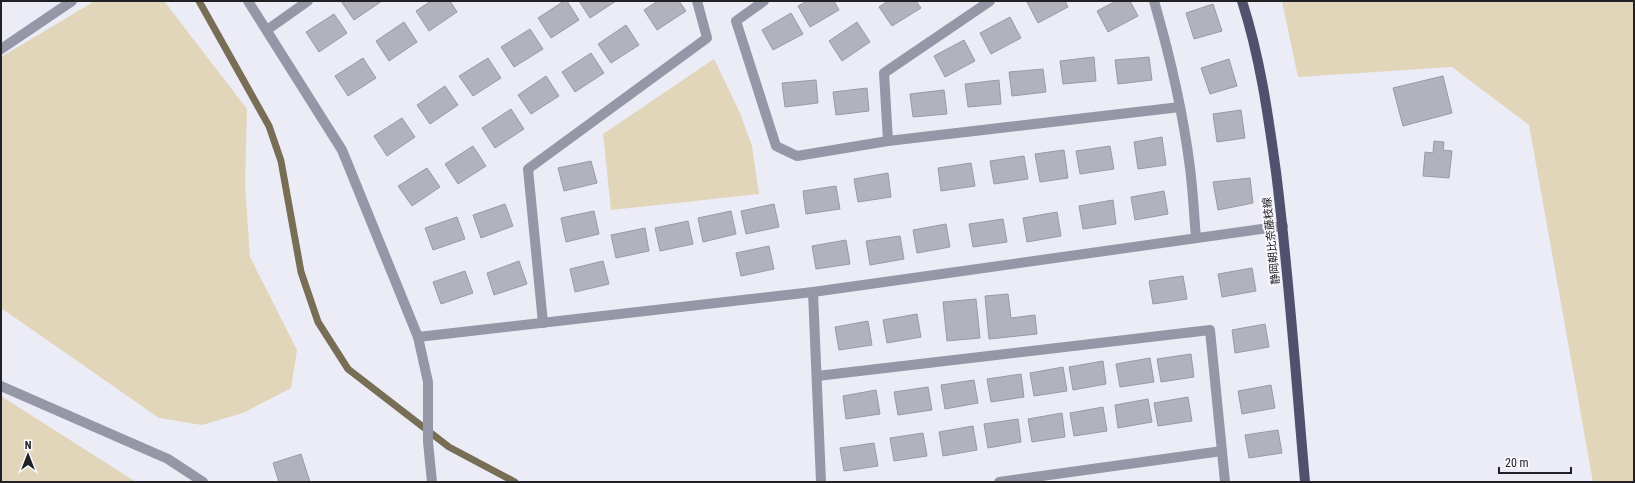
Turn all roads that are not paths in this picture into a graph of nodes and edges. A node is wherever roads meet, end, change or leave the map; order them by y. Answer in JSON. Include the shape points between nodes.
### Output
{"nodes":[{"id":1,"x":72,"y":1,"type":"edge"},
{"id":2,"x":248,"y":1,"type":"edge"},
{"id":3,"x":308,"y":1,"type":"edge"},
{"id":4,"x":697,"y":1,"type":"edge"},
{"id":5,"x":764,"y":1,"type":"edge"},
{"id":6,"x":990,"y":1,"type":"edge"},
{"id":7,"x":1154,"y":1,"type":"edge"},
{"id":8,"x":1242,"y":1,"type":"edge"},
{"id":9,"x":267,"y":30,"type":"junction"},
{"id":10,"x":1,"y":49,"type":"edge"},
{"id":11,"x":1180,"y":107,"type":"junction"},
{"id":12,"x":888,"y":141,"type":"junction"},
{"id":13,"x":1283,"y":226,"type":"junction"},
{"id":14,"x":1196,"y":238,"type":"junction"},
{"id":15,"x":813,"y":292,"type":"junction"},
{"id":16,"x":543,"y":323,"type":"junction"},
{"id":17,"x":418,"y":337,"type":"junction"},
{"id":18,"x":817,"y":376,"type":"junction"},
{"id":19,"x":1,"y":386,"type":"edge"},
{"id":20,"x":1222,"y":451,"type":"junction"},
{"id":21,"x":203,"y":482,"type":"edge"},
{"id":22,"x":432,"y":482,"type":"edge"},
{"id":23,"x":822,"y":482,"type":"edge"},
{"id":24,"x":999,"y":482,"type":"edge"},
{"id":25,"x":1225,"y":482,"type":"edge"},
{"id":26,"x":1305,"y":482,"type":"edge"}],
"edges":[{"from":1,"to":10,"type":"street"},
{"from":2,"to":9,"type":"street"},
{"from":3,"to":9,"type":"street"},
{"from":4,"to":16,"type":"street","via":[[708,38],[528,169]]},
{"from":5,"to":12,"type":"street","via":[[736,21],[776,146],[797,156]]},
{"from":6,"to":12,"type":"street","via":[[884,73]]},
{"from":7,"to":11,"type":"street","via":[[1168,49]]},
{"from":8,"to":13,"type":"main road","name":"静岡朝比奈藤枝線","via":[[1253,34],[1265,94]]},
{"from":9,"to":17,"type":"street","via":[[342,150]]},
{"from":11,"to":12,"type":"street"},
{"from":11,"to":14,"type":"street","via":[[1190,168]]},
{"from":13,"to":14,"type":"street"},
{"from":13,"to":26,"type":"main road","name":"静岡朝比奈藤枝線"},
{"from":14,"to":15,"type":"street"},
{"from":15,"to":16,"type":"street"},
{"from":15,"to":18,"type":"street"},
{"from":16,"to":17,"type":"street"},
{"from":17,"to":22,"type":"street","via":[[428,382],[428,442]]},
{"from":18,"to":20,"type":"street","via":[[1210,330]]},
{"from":18,"to":23,"type":"street"},
{"from":19,"to":21,"type":"street","via":[[168,460]]},
{"from":20,"to":24,"type":"street"},
{"from":20,"to":25,"type":"street"}]}
